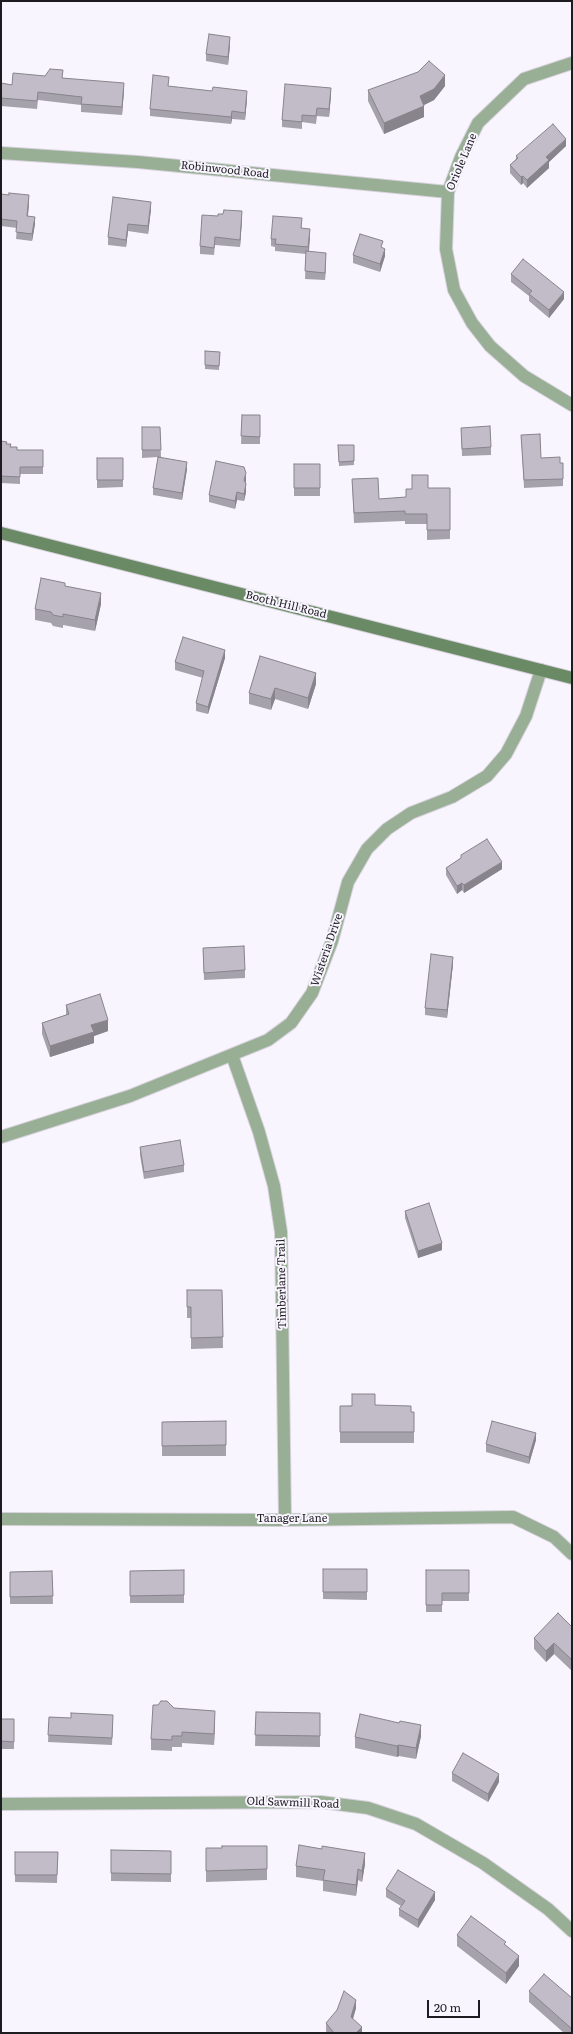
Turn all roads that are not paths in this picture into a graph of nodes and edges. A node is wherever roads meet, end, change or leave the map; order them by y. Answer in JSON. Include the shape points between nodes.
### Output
{"nodes":[{"id":1,"x":572,"y":63,"type":"edge"},
{"id":2,"x":1,"y":153,"type":"edge"},
{"id":3,"x":448,"y":192,"type":"junction"},
{"id":4,"x":572,"y":405,"type":"edge"},
{"id":5,"x":1,"y":533,"type":"edge"},
{"id":6,"x":541,"y":670,"type":"junction"},
{"id":7,"x":572,"y":678,"type":"edge"},
{"id":8,"x":232,"y":1055,"type":"junction"},
{"id":9,"x":1,"y":1137,"type":"edge"},
{"id":10,"x":1,"y":1519,"type":"edge"},
{"id":11,"x":285,"y":1520,"type":"junction"},
{"id":12,"x":572,"y":1554,"type":"edge"},
{"id":13,"x":1,"y":1804,"type":"edge"},
{"id":14,"x":572,"y":1931,"type":"edge"}],
"edges":[{"from":1,"to":3,"type":"street","name":"Oriole Lane","via":[[524,80],[478,123],[461,157]]},
{"from":2,"to":3,"type":"street","name":"Robinwood Road","via":[[138,162]]},
{"from":3,"to":4,"type":"street","name":"Oriole Lane","via":[[448,256],[454,290],[472,323],[490,346],[524,376]]},
{"from":5,"to":6,"type":"street","name":"Booth Hill Road"},
{"from":6,"to":7,"type":"street","name":"Booth Hill Road"},
{"from":6,"to":8,"type":"street","name":"Wisteria Drive","via":[[526,716],[506,754],[487,776],[452,797],[411,813],[386,828],[367,849],[348,882],[332,941],[312,993],[291,1023],[268,1040]]},
{"from":8,"to":9,"type":"street","name":"Wisteria Drive","via":[[130,1096]]},
{"from":8,"to":11,"type":"street","name":"Timberlane Trail","via":[[259,1132],[274,1186],[281,1232]]},
{"from":10,"to":11,"type":"street","name":"Tanager Lane"},
{"from":11,"to":12,"type":"street","name":"Tanager Lane","via":[[513,1517],[554,1537]]},
{"from":13,"to":14,"type":"street","name":"Old Sawmill Road","via":[[321,1802],[368,1808],[416,1824],[483,1863],[548,1909]]}]}
